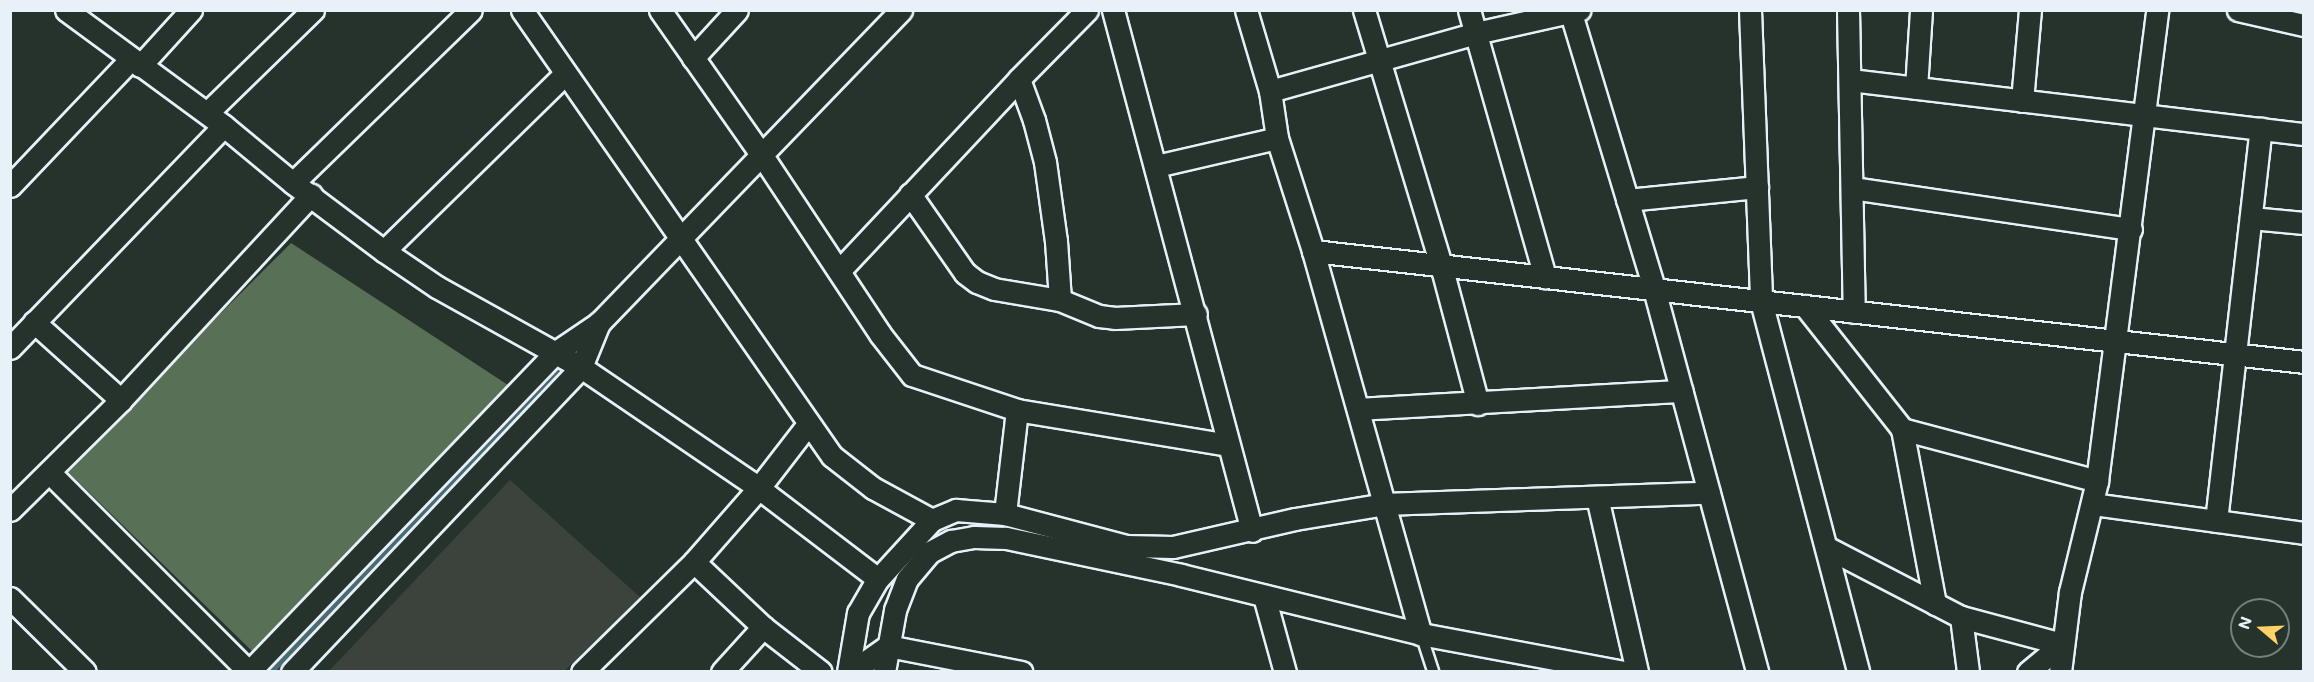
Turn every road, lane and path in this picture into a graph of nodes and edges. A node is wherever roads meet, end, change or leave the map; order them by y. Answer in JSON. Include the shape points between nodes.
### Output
{"nodes":[{"id":1,"x":66,"y":10,"type":"edge"},
{"id":2,"x":192,"y":10,"type":"edge"},
{"id":3,"x":471,"y":10,"type":"edge"},
{"id":4,"x":522,"y":10,"type":"edge"},
{"id":5,"x":660,"y":10,"type":"edge"},
{"id":6,"x":737,"y":10,"type":"edge"},
{"id":7,"x":901,"y":10,"type":"edge"},
{"id":8,"x":1087,"y":10,"type":"edge"},
{"id":9,"x":1113,"y":10,"type":"edge"},
{"id":10,"x":1246,"y":10,"type":"edge"},
{"id":11,"x":1364,"y":10,"type":"edge"},
{"id":12,"x":1469,"y":10,"type":"edge"},
{"id":13,"x":1750,"y":10,"type":"edge"},
{"id":14,"x":1848,"y":10,"type":"edge"},
{"id":15,"x":1921,"y":10,"type":"edge"},
{"id":16,"x":2030,"y":10,"type":"edge"},
{"id":17,"x":2157,"y":10,"type":"edge"},
{"id":18,"x":2238,"y":10,"type":"edge"},
{"id":19,"x":311,"y":11,"type":"edge"},
{"id":20,"x":1573,"y":11,"type":"edge"},
{"id":21,"x":2304,"y":25,"type":"edge"},
{"id":22,"x":1476,"y":33,"type":"junction"},
{"id":23,"x":693,"y":58,"type":"junction"},
{"id":24,"x":136,"y":62,"type":"junction"},
{"id":25,"x":1378,"y":63,"type":"junction"},
{"id":26,"x":565,"y":74,"type":"junction"},
{"id":27,"x":1019,"y":79,"type":"junction"},
{"id":28,"x":1850,"y":80,"type":"junction"},
{"id":29,"x":1916,"y":88,"type":"junction"},
{"id":30,"x":1270,"y":91,"type":"junction"},
{"id":31,"x":2022,"y":101,"type":"junction"},
{"id":32,"x":207,"y":113,"type":"junction"},
{"id":33,"x":2145,"y":116,"type":"junction"},
{"id":34,"x":224,"y":126,"type":"junction"},
{"id":35,"x":2261,"y":129,"type":"junction"},
{"id":36,"x":2304,"y":134,"type":"edge"},
{"id":37,"x":1277,"y":138,"type":"junction"},
{"id":38,"x":761,"y":154,"type":"junction"},
{"id":39,"x":1156,"y":166,"type":"junction"},
{"id":40,"x":293,"y":183,"type":"junction"},
{"id":41,"x":10,"y":186,"type":"edge"},
{"id":42,"x":1757,"y":187,"type":"junction"},
{"id":43,"x":1852,"y":188,"type":"junction"},
{"id":44,"x":910,"y":194,"type":"junction"},
{"id":45,"x":311,"y":195,"type":"junction"},
{"id":46,"x":1627,"y":200,"type":"junction"},
{"id":47,"x":2251,"y":218,"type":"junction"},
{"id":48,"x":2304,"y":223,"type":"edge"},
{"id":49,"x":2131,"y":229,"type":"junction"},
{"id":50,"x":680,"y":241,"type":"junction"},
{"id":51,"x":384,"y":251,"type":"junction"},
{"id":52,"x":1313,"y":251,"type":"junction"},
{"id":53,"x":1441,"y":265,"type":"junction"},
{"id":54,"x":839,"y":271,"type":"junction"},
{"id":55,"x":1545,"y":277,"type":"junction"},
{"id":56,"x":1654,"y":289,"type":"junction"},
{"id":57,"x":1060,"y":300,"type":"junction"},
{"id":58,"x":1761,"y":301,"type":"junction"},
{"id":59,"x":1805,"y":306,"type":"junction"},
{"id":60,"x":1854,"y":312,"type":"junction"},
{"id":61,"x":1196,"y":314,"type":"junction"},
{"id":62,"x":34,"y":322,"type":"junction"},
{"id":63,"x":599,"y":323,"type":"junction"},
{"id":64,"x":2116,"y":341,"type":"junction"},
{"id":65,"x":10,"y":348,"type":"edge"},
{"id":66,"x":556,"y":352,"type":"junction"},
{"id":67,"x":2235,"y":355,"type":"junction"},
{"id":68,"x":2304,"y":362,"type":"edge"},
{"id":69,"x":580,"y":367,"type":"junction"},
{"id":70,"x":1681,"y":391,"type":"junction"},
{"id":71,"x":121,"y":400,"type":"junction"},
{"id":72,"x":1478,"y":404,"type":"junction"},
{"id":73,"x":1358,"y":409,"type":"junction"},
{"id":74,"x":1017,"y":410,"type":"junction"},
{"id":75,"x":808,"y":424,"type":"junction"},
{"id":76,"x":1902,"y":429,"type":"junction"},
{"id":77,"x":1228,"y":445,"type":"junction"},
{"id":78,"x":49,"y":472,"type":"junction"},
{"id":79,"x":2097,"y":482,"type":"junction"},
{"id":80,"x":758,"y":489,"type":"junction"},
{"id":81,"x":1709,"y":493,"type":"junction"},
{"id":82,"x":1597,"y":497,"type":"junction"},
{"id":83,"x":1386,"y":504,"type":"junction"},
{"id":84,"x":2094,"y":504,"type":"junction"},
{"id":85,"x":10,"y":510,"type":"edge"},
{"id":86,"x":1005,"y":514,"type":"junction"},
{"id":87,"x":932,"y":520,"type":"junction"},
{"id":88,"x":2216,"y":521,"type":"junction"},
{"id":89,"x":1252,"y":531,"type":"junction"},
{"id":90,"x":2304,"y":533,"type":"edge"},
{"id":91,"x":1826,"y":547,"type":"junction"},
{"id":92,"x":694,"y":562,"type":"junction"},
{"id":93,"x":878,"y":579,"type":"junction"},
{"id":94,"x":1264,"y":596,"type":"junction"},
{"id":95,"x":11,"y":600,"type":"edge"},
{"id":96,"x":1935,"y":604,"type":"junction"},
{"id":97,"x":1961,"y":617,"type":"junction"},
{"id":98,"x":763,"y":627,"type":"junction"},
{"id":99,"x":1421,"y":634,"type":"junction"},
{"id":100,"x":2062,"y":644,"type":"junction"},
{"id":101,"x":888,"y":646,"type":"junction"},
{"id":102,"x":85,"y":672,"type":"edge"},
{"id":103,"x":249,"y":672,"type":"edge"},
{"id":104,"x":292,"y":672,"type":"edge"},
{"id":105,"x":582,"y":672,"type":"edge"},
{"id":106,"x":722,"y":672,"type":"edge"},
{"id":107,"x":821,"y":672,"type":"edge"},
{"id":108,"x":849,"y":672,"type":"edge"},
{"id":109,"x":884,"y":672,"type":"edge"},
{"id":110,"x":1022,"y":672,"type":"edge"},
{"id":111,"x":1285,"y":672,"type":"edge"},
{"id":112,"x":1433,"y":672,"type":"edge"},
{"id":113,"x":1624,"y":672,"type":"edge"},
{"id":114,"x":1638,"y":672,"type":"edge"},
{"id":115,"x":1757,"y":672,"type":"edge"},
{"id":116,"x":1858,"y":672,"type":"edge"},
{"id":117,"x":1968,"y":672,"type":"edge"},
{"id":118,"x":2028,"y":672,"type":"edge"},
{"id":119,"x":2060,"y":672,"type":"edge"}],
"edges":[{"from":1,"to":24,"type":"street"},
{"from":2,"to":24,"type":"street"},
{"from":3,"to":40,"type":"street"},
{"from":4,"to":26,"type":"street"},
{"from":5,"to":23,"type":"street"},
{"from":6,"to":23,"type":"street"},
{"from":7,"to":38,"type":"street"},
{"from":8,"to":27,"type":"street"},
{"from":9,"to":39,"type":"street"},
{"from":10,"to":30,"type":"street"},
{"from":11,"to":25,"type":"street"},
{"from":12,"to":22,"type":"street"},
{"from":13,"to":42,"type":"street"},
{"from":14,"to":28,"type":"street"},
{"from":15,"to":29,"type":"street"},
{"from":16,"to":31,"type":"street"},
{"from":17,"to":33,"type":"street"},
{"from":18,"to":21,"type":"street"},
{"from":19,"to":32,"type":"street"},
{"from":20,"to":22,"type":"street"},
{"from":20,"to":46,"type":"street"},
{"from":22,"to":25,"type":"street"},
{"from":22,"to":55,"type":"street"},
{"from":23,"to":38,"type":"street"},
{"from":24,"to":32,"type":"street"},
{"from":24,"to":41,"type":"street"},
{"from":25,"to":30,"type":"street"},
{"from":25,"to":53,"type":"street"},
{"from":26,"to":50,"type":"street"},
{"from":26,"to":51,"type":"street"},
{"from":27,"to":44,"type":"street"},
{"from":27,"to":57,"type":"street","via":[[1045,162]]},
{"from":28,"to":29,"type":"street"},
{"from":28,"to":43,"type":"street"},
{"from":29,"to":31,"type":"street"},
{"from":30,"to":37,"type":"street"},
{"from":31,"to":33,"type":"street"},
{"from":32,"to":34,"type":"street"},
{"from":33,"to":35,"type":"street"},
{"from":33,"to":49,"type":"street"},
{"from":34,"to":40,"type":"street"},
{"from":34,"to":62,"type":"street"},
{"from":35,"to":36,"type":"street"},
{"from":35,"to":47,"type":"street"},
{"from":37,"to":39,"type":"street"},
{"from":37,"to":52,"type":"street"},
{"from":38,"to":50,"type":"street"},
{"from":38,"to":54,"type":"street"},
{"from":39,"to":61,"type":"street"},
{"from":40,"to":45,"type":"street"},
{"from":42,"to":46,"type":"street"},
{"from":42,"to":58,"type":"street"},
{"from":43,"to":49,"type":"street"},
{"from":43,"to":60,"type":"street"},
{"from":44,"to":54,"type":"street"},
{"from":44,"to":57,"type":"street","via":[[965,273],[977,282],[994,289]]},
{"from":45,"to":51,"type":"street"},
{"from":45,"to":71,"type":"street"},
{"from":46,"to":56,"type":"street"},
{"from":47,"to":48,"type":"street"},
{"from":47,"to":67,"type":"street"},
{"from":49,"to":64,"type":"street"},
{"from":50,"to":63,"type":"street"},
{"from":50,"to":75,"type":"street"},
{"from":51,"to":66,"type":"street","via":[[464,303]]},
{"from":52,"to":53,"type":"street"},
{"from":52,"to":73,"type":"street"},
{"from":53,"to":55,"type":"street"},
{"from":53,"to":72,"type":"street"},
{"from":54,"to":74,"type":"street","via":[[912,375]]},
{"from":55,"to":56,"type":"street"},
{"from":56,"to":58,"type":"street"},
{"from":56,"to":70,"type":"street"},
{"from":57,"to":61,"type":"street","via":[[1099,316],[1115,318]]},
{"from":58,"to":59,"type":"street"},
{"from":58,"to":91,"type":"street"},
{"from":59,"to":60,"type":"street"},
{"from":59,"to":76,"type":"street"},
{"from":60,"to":64,"type":"street"},
{"from":61,"to":77,"type":"street"},
{"from":62,"to":65,"type":"street"},
{"from":62,"to":71,"type":"street"},
{"from":63,"to":66,"type":"street"},
{"from":63,"to":69,"type":"street"},
{"from":64,"to":67,"type":"street"},
{"from":64,"to":79,"type":"street"},
{"from":66,"to":69,"type":"street"},
{"from":66,"to":103,"type":"street"},
{"from":67,"to":68,"type":"street"},
{"from":67,"to":88,"type":"street"},
{"from":69,"to":80,"type":"street"},
{"from":69,"to":104,"type":"street"},
{"from":70,"to":72,"type":"street"},
{"from":70,"to":81,"type":"street"},
{"from":71,"to":78,"type":"street"},
{"from":72,"to":73,"type":"street"},
{"from":73,"to":83,"type":"street"},
{"from":74,"to":77,"type":"street"},
{"from":74,"to":86,"type":"street"},
{"from":75,"to":80,"type":"street"},
{"from":75,"to":87,"type":"street","via":[[849,472]]},
{"from":76,"to":79,"type":"street"},
{"from":76,"to":96,"type":"street"},
{"from":77,"to":89,"type":"street"},
{"from":78,"to":85,"type":"street"},
{"from":78,"to":103,"type":"street"},
{"from":79,"to":84,"type":"street"},
{"from":80,"to":92,"type":"street"},
{"from":80,"to":93,"type":"street"},
{"from":81,"to":82,"type":"street"},
{"from":81,"to":115,"type":"street"},
{"from":82,"to":83,"type":"street"},
{"from":82,"to":114,"type":"street"},
{"from":83,"to":89,"type":"street","via":[[1294,519]]},
{"from":83,"to":99,"type":"street"},
{"from":84,"to":88,"type":"street"},
{"from":84,"to":100,"type":"street","via":[[2075,571]]},
{"from":86,"to":87,"type":"street","via":[[956,510]]},
{"from":86,"to":89,"type":"street","via":[[1126,546],[1173,547]]},
{"from":87,"to":93,"type":"street"},
{"from":88,"to":90,"type":"street"},
{"from":91,"to":96,"type":"street"},
{"from":91,"to":116,"type":"street"},
{"from":92,"to":98,"type":"street"},
{"from":92,"to":105,"type":"street"},
{"from":93,"to":108,"type":"street","via":[[858,613]]},
{"from":94,"to":99,"type":"street"},
{"from":94,"to":101,"type":"street","via":[[1006,538],[974,537],[951,541],[930,552],[916,566],[895,610]]},
{"from":94,"to":111,"type":"street"},
{"from":95,"to":102,"type":"street"},
{"from":96,"to":97,"type":"street"},
{"from":97,"to":100,"type":"street"},
{"from":97,"to":117,"type":"street"},
{"from":98,"to":106,"type":"street"},
{"from":98,"to":107,"type":"street"},
{"from":99,"to":112,"type":"lane"},
{"from":99,"to":113,"type":"street"},
{"from":100,"to":118,"type":"street"},
{"from":100,"to":119,"type":"street"},
{"from":101,"to":108,"type":"street"},
{"from":101,"to":109,"type":"street"},
{"from":101,"to":110,"type":"street"}]}
